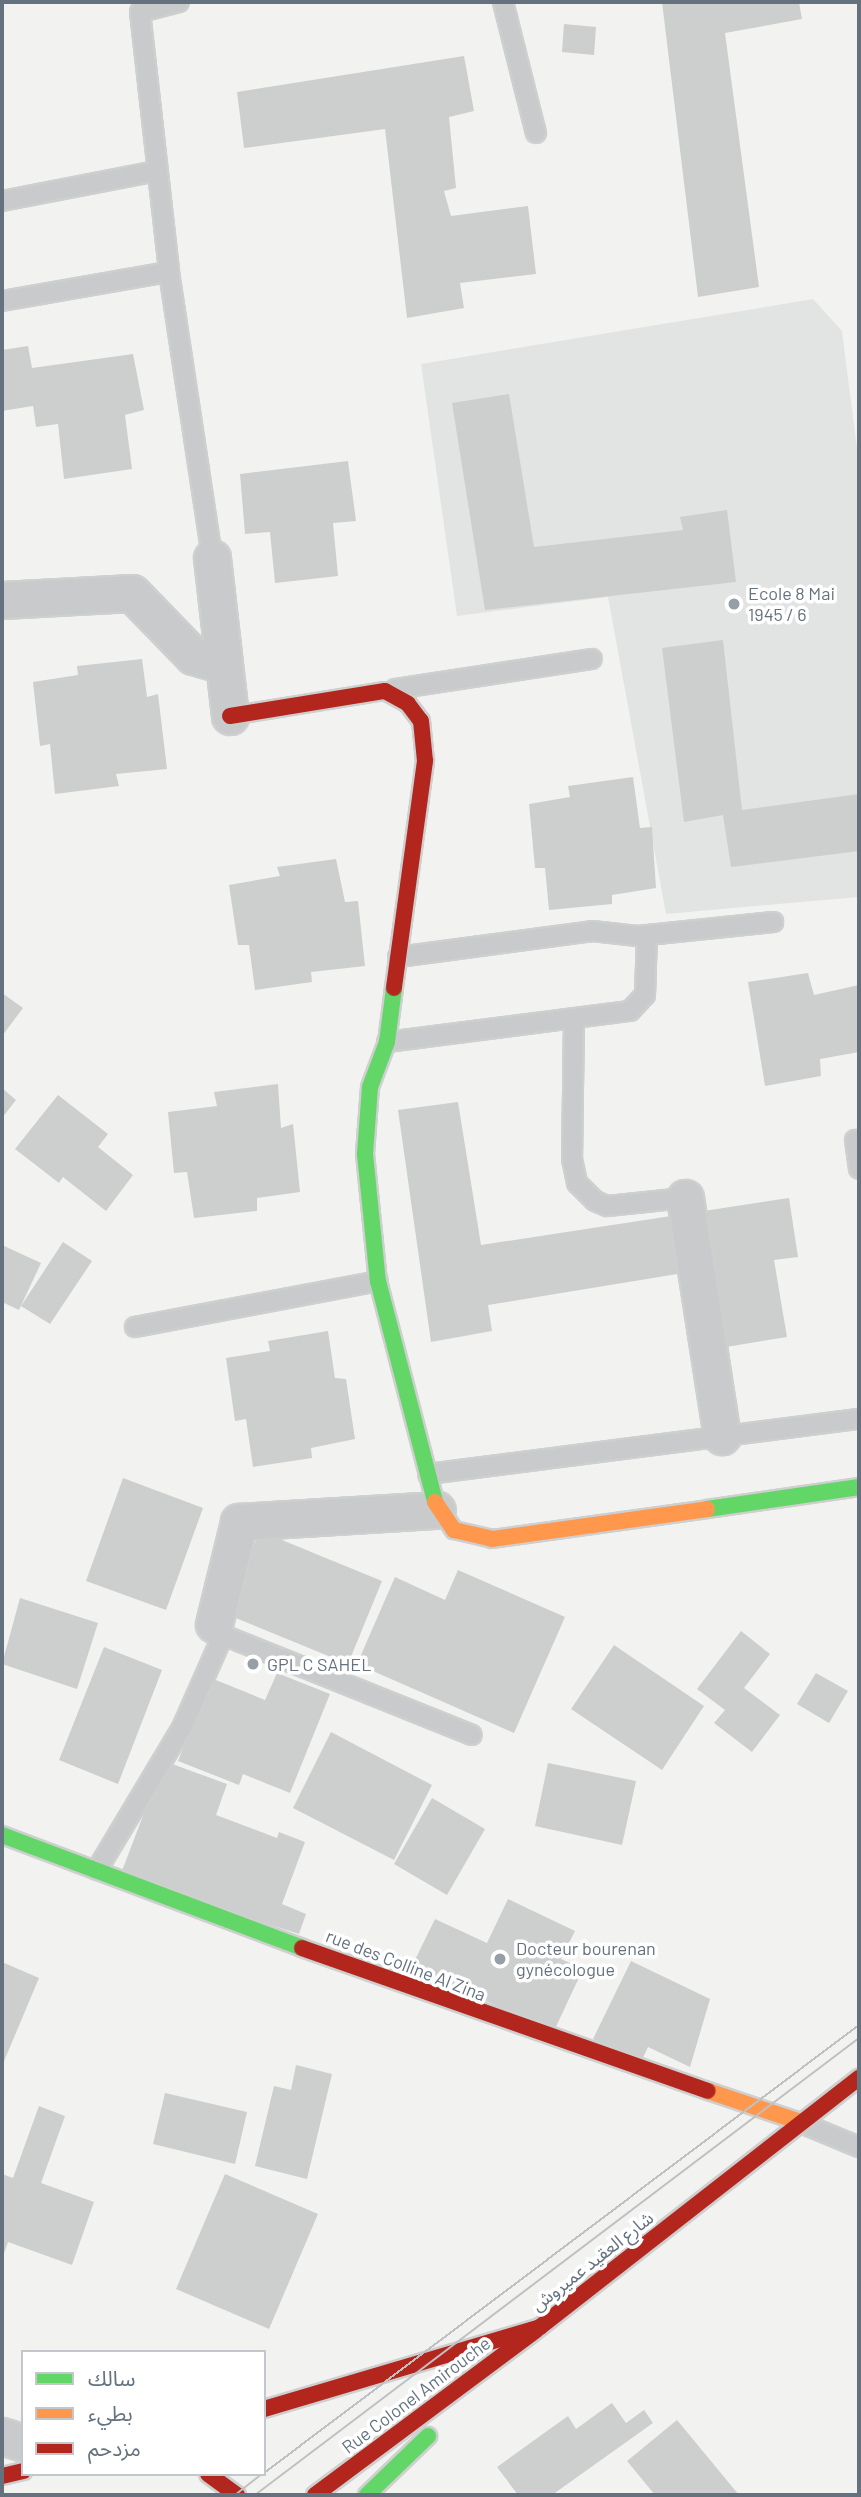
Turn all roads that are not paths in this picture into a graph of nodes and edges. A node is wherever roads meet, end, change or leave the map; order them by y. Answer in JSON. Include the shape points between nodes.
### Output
{"nodes":[{"id":1,"x":179,"y":2,"type":"edge"},
{"id":2,"x":503,"y":2,"type":"edge"},
{"id":3,"x":536,"y":133,"type":"dead end"},
{"id":4,"x":156,"y":171,"type":"junction"},
{"id":5,"x":2,"y":201,"type":"edge"},
{"id":6,"x":169,"y":272,"type":"junction"},
{"id":7,"x":2,"y":301,"type":"edge"},
{"id":8,"x":212,"y":558,"type":"joint"},
{"id":9,"x":2,"y":600,"type":"edge"},
{"id":10,"x":592,"y":659,"type":"dead end"},
{"id":11,"x":224,"y":665,"type":"junction"},
{"id":12,"x":385,"y":691,"type":"junction"},
{"id":13,"x":230,"y":716,"type":"joint"},
{"id":14,"x":773,"y":922,"type":"dead end"},
{"id":15,"x":646,"y":935,"type":"junction"},
{"id":16,"x":398,"y":957,"type":"junction"},
{"id":17,"x":575,"y":1019,"type":"junction"},
{"id":18,"x":387,"y":1042,"type":"junction"},
{"id":19,"x":855,"y":1140,"type":"dead end"},
{"id":20,"x":859,"y":1169,"type":"edge"},
{"id":21,"x":685,"y":1198,"type":"joint"},
{"id":22,"x":378,"y":1281,"type":"junction"},
{"id":23,"x":135,"y":1327,"type":"dead end"},
{"id":24,"x":859,"y":1419,"type":"edge"},
{"id":25,"x":723,"y":1436,"type":"junction"},
{"id":26,"x":428,"y":1474,"type":"junction"},
{"id":27,"x":859,"y":1487,"type":"edge"},
{"id":28,"x":438,"y":1510,"type":"junction"},
{"id":29,"x":214,"y":1624,"type":"dead end"},
{"id":30,"x":472,"y":1735,"type":"dead end"},
{"id":31,"x":2,"y":1835,"type":"edge"},
{"id":32,"x":97,"y":1870,"type":"junction"},
{"id":33,"x":859,"y":2078,"type":"edge"},
{"id":34,"x":800,"y":2122,"type":"junction"},
{"id":35,"x":859,"y":2147,"type":"edge"},
{"id":36,"x":540,"y":2327,"type":"junction"},
{"id":37,"x":266,"y":2408,"type":"edge"},
{"id":38,"x":2,"y":2436,"type":"edge"},
{"id":39,"x":21,"y":2442,"type":"edge"},
{"id":40,"x":21,"y":2471,"type":"edge"},
{"id":41,"x":2,"y":2476,"type":"edge"},
{"id":42,"x":211,"y":2476,"type":"edge"},
{"id":43,"x":237,"y":2495,"type":"edge"},
{"id":44,"x":315,"y":2495,"type":"edge"},
{"id":45,"x":366,"y":2495,"type":"edge"}],
"edges":[{"from":1,"to":4,"type":"lane","via":[[140,12]]},
{"from":2,"to":3,"type":"lane"},
{"from":4,"to":5,"type":"lane"},
{"from":4,"to":6,"type":"lane"},
{"from":6,"to":7,"type":"lane"},
{"from":6,"to":8,"type":"lane"},
{"from":8,"to":11,"type":"street"},
{"from":9,"to":11,"type":"street","via":[[132,593],[193,656]]},
{"from":10,"to":12,"type":"lane"},
{"from":11,"to":13,"type":"street"},
{"from":12,"to":13,"type":"main road"},
{"from":12,"to":16,"type":"main road","via":[[408,704],[421,721],[425,761]]},
{"from":14,"to":15,"type":"lane"},
{"from":15,"to":16,"type":"lane","via":[[592,931]]},
{"from":15,"to":17,"type":"lane","via":[[647,983],[639,1004],[630,1011]]},
{"from":16,"to":18,"type":"main road"},
{"from":17,"to":18,"type":"lane"},
{"from":17,"to":21,"type":"lane","via":[[572,1159],[577,1183],[595,1202],[607,1206]]},
{"from":18,"to":22,"type":"main road","via":[[370,1087],[365,1154]]},
{"from":19,"to":20,"type":"lane"},
{"from":21,"to":25,"type":"street"},
{"from":22,"to":23,"type":"lane"},
{"from":22,"to":26,"type":"main road"},
{"from":24,"to":25,"type":"lane"},
{"from":25,"to":26,"type":"lane"},
{"from":26,"to":28,"type":"main road"},
{"from":27,"to":28,"type":"main road","via":[[492,1539],[454,1530]]},
{"from":28,"to":29,"type":"street","via":[[239,1522]]},
{"from":30,"to":32,"type":"lane","via":[[223,1635],[182,1728]]},
{"from":31,"to":32,"type":"main road","name":"rue des Colline Al Zina"},
{"from":32,"to":34,"type":"main road","name":"rue des Colline Al Zina","via":[[449,2003]]},
{"from":33,"to":34,"type":"main road","name":"شارع العقيد عميروش"},
{"from":34,"to":35,"type":"lane"},
{"from":34,"to":36,"type":"main road","name":"شارع العقيد عميروش"},
{"from":36,"to":37,"type":"main road"},
{"from":36,"to":44,"type":"main road","name":"Rue Colonel Amirouche"},
{"from":36,"to":45,"type":"main road","name":"شارع العقيد عميروش"},
{"from":38,"to":39,"type":"street"},
{"from":40,"to":41,"type":"main road"},
{"from":42,"to":43,"type":"main road"}]}
